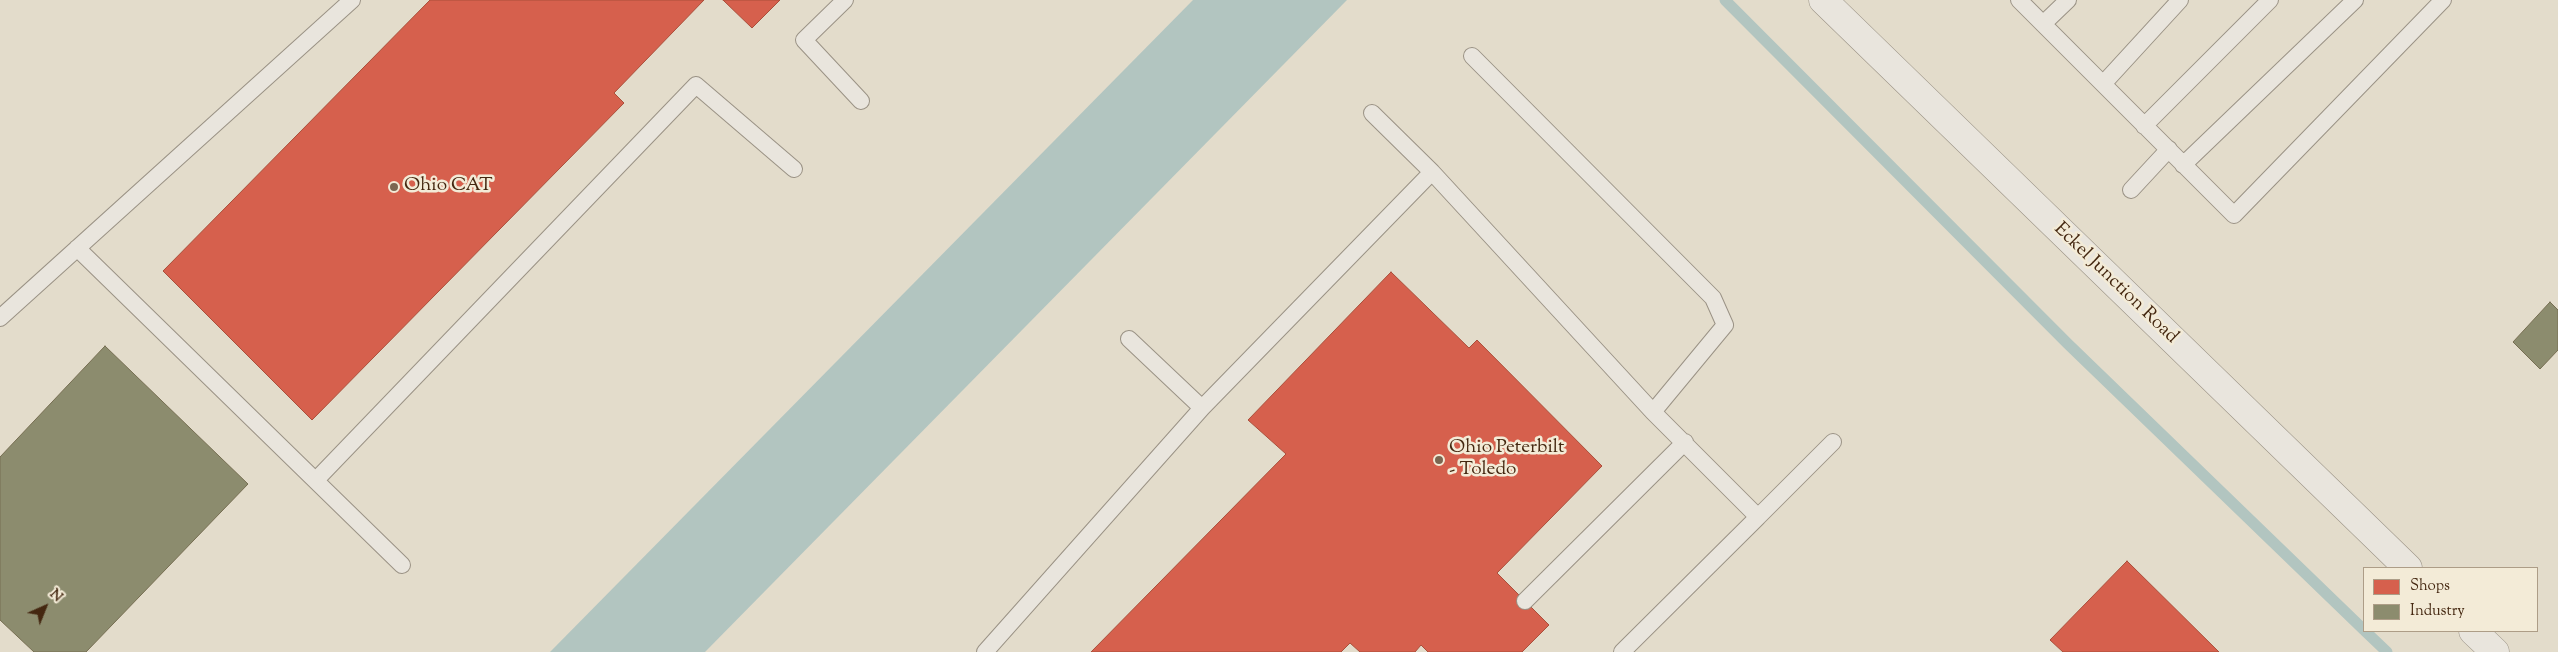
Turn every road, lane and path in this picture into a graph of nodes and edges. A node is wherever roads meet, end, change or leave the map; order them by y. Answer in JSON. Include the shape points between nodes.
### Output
{"nodes":[{"id":1,"x":352,"y":0,"type":"edge"},
{"id":2,"x":845,"y":0,"type":"edge"},
{"id":3,"x":1822,"y":0,"type":"edge"},
{"id":4,"x":2019,"y":0,"type":"edge"},
{"id":5,"x":2068,"y":0,"type":"edge"},
{"id":6,"x":2180,"y":0,"type":"edge"},
{"id":7,"x":2270,"y":0,"type":"edge"},
{"id":8,"x":2355,"y":0,"type":"edge"},
{"id":9,"x":2443,"y":0,"type":"edge"},
{"id":10,"x":2043,"y":24,"type":"junction"},
{"id":11,"x":1472,"y":56,"type":"dead end"},
{"id":12,"x":2103,"y":84,"type":"junction"},
{"id":13,"x":861,"y":101,"type":"dead end"},
{"id":14,"x":1372,"y":113,"type":"dead end"},
{"id":15,"x":2144,"y":126,"type":"junction"},
{"id":16,"x":2169,"y":149,"type":"junction"},
{"id":17,"x":2184,"y":165,"type":"junction"},
{"id":18,"x":794,"y":169,"type":"dead end"},
{"id":19,"x":1432,"y":172,"type":"junction"},
{"id":20,"x":2131,"y":190,"type":"dead end"},
{"id":21,"x":77,"y":248,"type":"junction"},
{"id":22,"x":0,"y":318,"type":"edge"},
{"id":23,"x":1129,"y":339,"type":"dead end"},
{"id":24,"x":1202,"y":408,"type":"junction"},
{"id":25,"x":1653,"y":412,"type":"junction"},
{"id":26,"x":1684,"y":442,"type":"junction"},
{"id":27,"x":1833,"y":442,"type":"dead end"},
{"id":28,"x":316,"y":480,"type":"junction"},
{"id":29,"x":1758,"y":517,"type":"junction"},
{"id":30,"x":402,"y":565,"type":"dead end"},
{"id":31,"x":2407,"y":567,"type":"edge"},
{"id":32,"x":1525,"y":601,"type":"dead end"},
{"id":33,"x":2474,"y":632,"type":"edge"},
{"id":34,"x":985,"y":652,"type":"edge"},
{"id":35,"x":1622,"y":652,"type":"edge"},
{"id":36,"x":2495,"y":652,"type":"edge"}],
"edges":[{"from":1,"to":21,"type":"lane"},
{"from":2,"to":13,"type":"lane","via":[[804,40]]},
{"from":3,"to":31,"type":"street","name":"Eckel Junction Road"},
{"from":4,"to":10,"type":"lane"},
{"from":5,"to":10,"type":"lane"},
{"from":6,"to":12,"type":"lane"},
{"from":7,"to":15,"type":"lane"},
{"from":8,"to":17,"type":"lane"},
{"from":9,"to":17,"type":"lane","via":[[2234,216]]},
{"from":10,"to":12,"type":"lane"},
{"from":11,"to":25,"type":"lane","via":[[1713,298],[1725,325]]},
{"from":12,"to":15,"type":"lane"},
{"from":14,"to":19,"type":"lane"},
{"from":15,"to":16,"type":"lane"},
{"from":16,"to":17,"type":"lane"},
{"from":16,"to":20,"type":"lane"},
{"from":18,"to":28,"type":"lane","via":[[696,85]]},
{"from":19,"to":24,"type":"lane"},
{"from":19,"to":25,"type":"lane"},
{"from":21,"to":22,"type":"lane"},
{"from":21,"to":28,"type":"lane"},
{"from":23,"to":24,"type":"lane"},
{"from":24,"to":34,"type":"lane"},
{"from":25,"to":26,"type":"lane"},
{"from":26,"to":29,"type":"lane"},
{"from":26,"to":32,"type":"lane"},
{"from":27,"to":29,"type":"lane"},
{"from":28,"to":30,"type":"lane"},
{"from":29,"to":35,"type":"lane"},
{"from":33,"to":36,"type":"street"}]}
